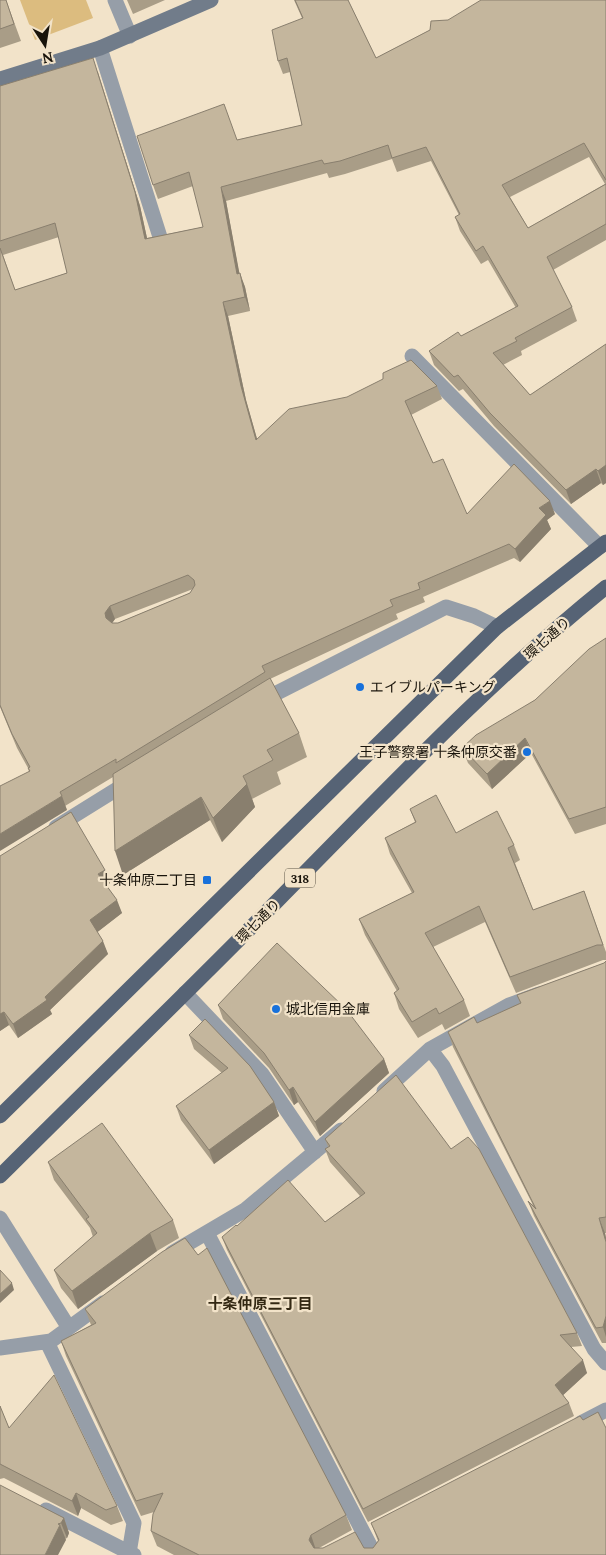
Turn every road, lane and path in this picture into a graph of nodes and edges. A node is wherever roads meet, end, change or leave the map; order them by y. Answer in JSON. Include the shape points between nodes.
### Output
{"nodes":[{"id":1,"x":115,"y":0,"type":"edge"},
{"id":2,"x":211,"y":0,"type":"edge"},
{"id":3,"x":130,"y":36,"type":"junction"},
{"id":4,"x":100,"y":48,"type":"junction"},
{"id":5,"x":0,"y":79,"type":"edge"},
{"id":6,"x":160,"y":237,"type":"edge"},
{"id":7,"x":412,"y":356,"type":"dead end"},
{"id":8,"x":603,"y":544,"type":"edge"},
{"id":9,"x":606,"y":588,"type":"edge"},
{"id":10,"x":496,"y":627,"type":"junction"},
{"id":11,"x":246,"y":711,"type":"edge"},
{"id":12,"x":142,"y":774,"type":"edge"},
{"id":13,"x":40,"y":836,"type":"edge"},
{"id":14,"x":551,"y":989,"type":"edge"},
{"id":15,"x":185,"y":993,"type":"junction"},
{"id":16,"x":430,"y":1049,"type":"junction"},
{"id":17,"x":373,"y":1100,"type":"edge"},
{"id":18,"x":0,"y":1116,"type":"edge"},
{"id":19,"x":352,"y":1120,"type":"edge"},
{"id":20,"x":315,"y":1152,"type":"junction"},
{"id":21,"x":0,"y":1176,"type":"edge"},
{"id":22,"x":0,"y":1218,"type":"edge"},
{"id":23,"x":207,"y":1232,"type":"junction"},
{"id":24,"x":162,"y":1259,"type":"edge"},
{"id":25,"x":112,"y":1296,"type":"edge"},
{"id":26,"x":69,"y":1328,"type":"junction"},
{"id":27,"x":47,"y":1342,"type":"junction"},
{"id":28,"x":0,"y":1348,"type":"edge"},
{"id":29,"x":606,"y":1363,"type":"edge"},
{"id":30,"x":606,"y":1410,"type":"edge"},
{"id":31,"x":572,"y":1428,"type":"edge"},
{"id":32,"x":37,"y":1505,"type":"edge"},
{"id":33,"x":382,"y":1525,"type":"edge"},
{"id":34,"x":364,"y":1534,"type":"junction"},
{"id":35,"x":348,"y":1542,"type":"edge"},
{"id":36,"x":131,"y":1554,"type":"edge"},
{"id":37,"x":375,"y":1555,"type":"edge"}],
"edges":[{"from":1,"to":3,"type":"street"},
{"from":2,"to":3,"type":"street"},
{"from":3,"to":4,"type":"street"},
{"from":4,"to":5,"type":"street"},
{"from":4,"to":6,"type":"street"},
{"from":7,"to":8,"type":"street"},
{"from":8,"to":10,"type":"main road"},
{"from":9,"to":15,"type":"main road","name":"環七通り","number":"318","via":[[528,654],[426,750]]},
{"from":10,"to":11,"type":"street","via":[[446,607]]},
{"from":10,"to":18,"type":"main road"},
{"from":12,"to":13,"type":"street"},
{"from":14,"to":16,"type":"street","via":[[509,1005]]},
{"from":15,"to":20,"type":"street","via":[[262,1074]]},
{"from":15,"to":21,"type":"main road","name":"環七通り","number":"318"},
{"from":16,"to":17,"type":"street"},
{"from":16,"to":29,"type":"street","via":[[443,1066],[594,1349]]},
{"from":19,"to":20,"type":"street"},
{"from":20,"to":23,"type":"street","via":[[245,1210]]},
{"from":22,"to":26,"type":"street"},
{"from":23,"to":24,"type":"street"},
{"from":23,"to":34,"type":"street"},
{"from":25,"to":26,"type":"street"},
{"from":26,"to":27,"type":"street"},
{"from":27,"to":28,"type":"street"},
{"from":27,"to":36,"type":"street","via":[[134,1523]]},
{"from":30,"to":31,"type":"street"},
{"from":32,"to":36,"type":"street"},
{"from":33,"to":34,"type":"street"},
{"from":34,"to":35,"type":"street"},
{"from":34,"to":37,"type":"street"}]}
